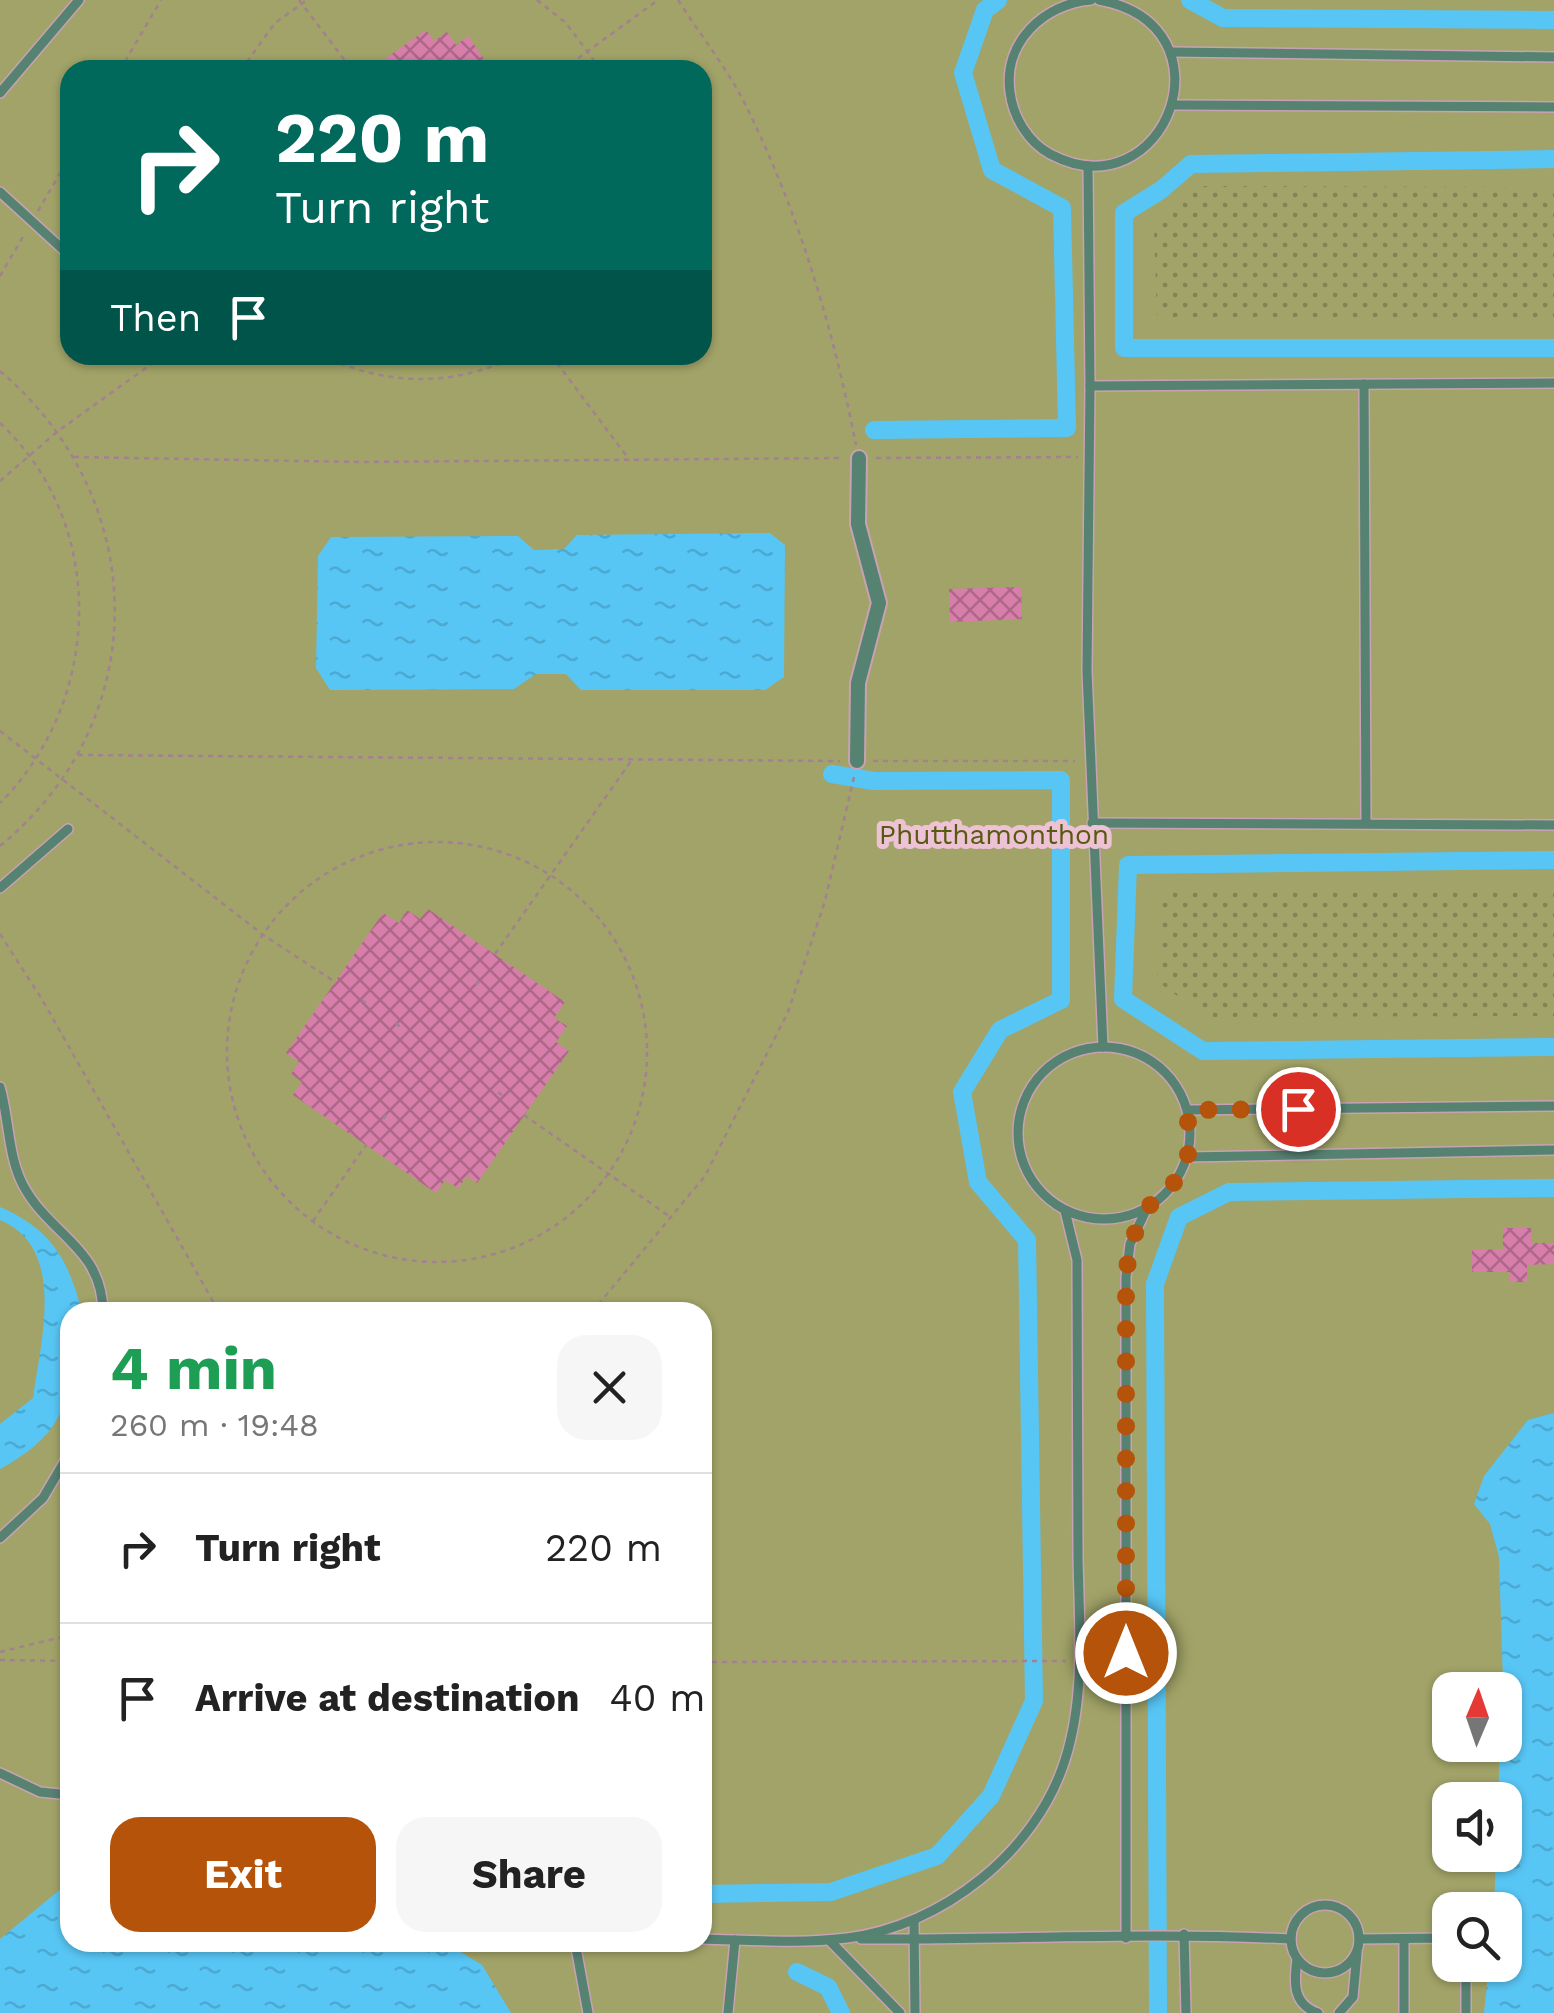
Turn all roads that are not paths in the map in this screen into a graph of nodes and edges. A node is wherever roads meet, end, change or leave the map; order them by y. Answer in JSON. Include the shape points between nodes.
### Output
{"nodes":[{"id":1,"x":79,"y":0,"type":"edge"},
{"id":2,"x":1091,"y":0,"type":"edge"},
{"id":3,"x":1099,"y":0,"type":"edge"},
{"id":4,"x":1074,"y":1,"type":"edge"},
{"id":5,"x":1118,"y":2,"type":"edge"},
{"id":6,"x":1170,"y":52,"type":"junction"},
{"id":7,"x":1554,"y":57,"type":"edge"},
{"id":8,"x":0,"y":93,"type":"edge"},
{"id":9,"x":1173,"y":105,"type":"junction"},
{"id":10,"x":1554,"y":107,"type":"edge"},
{"id":11,"x":1088,"y":166,"type":"junction"},
{"id":12,"x":0,"y":192,"type":"edge"},
{"id":13,"x":60,"y":247,"type":"edge"},
{"id":14,"x":1554,"y":383,"type":"edge"},
{"id":15,"x":1364,"y":384,"type":"junction"},
{"id":16,"x":1090,"y":386,"type":"junction"},
{"id":17,"x":858,"y":458,"type":"road end"},
{"id":18,"x":857,"y":761,"type":"road end"},
{"id":19,"x":1366,"y":823,"type":"junction"},
{"id":20,"x":1092,"y":824,"type":"junction"},
{"id":21,"x":1554,"y":824,"type":"edge"},
{"id":22,"x":68,"y":829,"type":"dead end"},
{"id":23,"x":0,"y":888,"type":"edge"},
{"id":24,"x":1103,"y":1046,"type":"junction"},
{"id":25,"x":0,"y":1087,"type":"edge"},
{"id":26,"x":1554,"y":1106,"type":"edge"},
{"id":27,"x":1188,"y":1110,"type":"junction"},
{"id":28,"x":1554,"y":1150,"type":"edge"},
{"id":29,"x":1188,"y":1157,"type":"junction"},
{"id":30,"x":1147,"y":1208,"type":"junction"},
{"id":31,"x":1065,"y":1211,"type":"junction"},
{"id":32,"x":102,"y":1302,"type":"edge"},
{"id":33,"x":60,"y":1470,"type":"edge"},
{"id":34,"x":0,"y":1538,"type":"edge"},
{"id":35,"x":0,"y":1772,"type":"edge"},
{"id":36,"x":60,"y":1793,"type":"edge"},
{"id":37,"x":914,"y":1920,"type":"junction"},
{"id":38,"x":1184,"y":1934,"type":"junction"},
{"id":39,"x":848,"y":1938,"type":"junction"},
{"id":40,"x":1126,"y":1938,"type":"junction"},
{"id":41,"x":1432,"y":1938,"type":"edge"},
{"id":42,"x":712,"y":1939,"type":"edge"},
{"id":43,"x":829,"y":1939,"type":"junction"},
{"id":44,"x":916,"y":1939,"type":"junction"},
{"id":45,"x":1291,"y":1939,"type":"junction"},
{"id":46,"x":1404,"y":1939,"type":"junction"},
{"id":47,"x":735,"y":1940,"type":"junction"},
{"id":48,"x":1358,"y":1944,"type":"junction"},
{"id":49,"x":578,"y":1952,"type":"edge"},
{"id":50,"x":1297,"y":1959,"type":"junction"},
{"id":51,"x":1466,"y":1982,"type":"edge"},
{"id":52,"x":588,"y":2013,"type":"edge"},
{"id":53,"x":728,"y":2013,"type":"edge"},
{"id":54,"x":900,"y":2013,"type":"edge"},
{"id":55,"x":915,"y":2013,"type":"edge"},
{"id":56,"x":1186,"y":2013,"type":"edge"},
{"id":57,"x":1318,"y":2013,"type":"edge"},
{"id":58,"x":1339,"y":2013,"type":"edge"},
{"id":59,"x":1404,"y":2013,"type":"edge"},
{"id":60,"x":1466,"y":2013,"type":"edge"}],
"edges":[{"from":1,"to":8,"type":"lane"},
{"from":2,"to":4,"type":"lane"},
{"from":3,"to":5,"type":"lane"},
{"from":4,"to":11,"type":"lane","via":[[1052,10],[1018,44],[1009,90],[1014,113],[1044,150]]},
{"from":5,"to":6,"type":"lane","via":[[1149,22]]},
{"from":6,"to":7,"type":"lane"},
{"from":6,"to":9,"type":"lane"},
{"from":9,"to":10,"type":"lane"},
{"from":9,"to":11,"type":"lane","via":[[1150,143],[1132,156]]},
{"from":11,"to":16,"type":"lane"},
{"from":12,"to":13,"type":"lane"},
{"from":14,"to":15,"type":"lane"},
{"from":15,"to":16,"type":"lane"},
{"from":15,"to":19,"type":"lane"},
{"from":16,"to":20,"type":"lane"},
{"from":17,"to":18,"type":"street","via":[[858,524],[879,603],[858,683]]},
{"from":19,"to":20,"type":"lane"},
{"from":19,"to":21,"type":"lane"},
{"from":20,"to":24,"type":"lane"},
{"from":22,"to":23,"type":"lane"},
{"from":24,"to":27,"type":"lane","via":[[1156,1064]]},
{"from":24,"to":31,"type":"lane","via":[[1054,1062],[1035,1080],[1020,1114],[1019,1152],[1028,1176]]},
{"from":25,"to":32,"type":"lane","via":[[21,1182],[89,1258]]},
{"from":26,"to":27,"type":"lane"},
{"from":27,"to":29,"type":"lane"},
{"from":28,"to":29,"type":"lane"},
{"from":29,"to":30,"type":"lane","via":[[1179,1178]]},
{"from":30,"to":31,"type":"lane","via":[[1107,1220]]},
{"from":30,"to":40,"type":"lane","via":[[1130,1244],[1126,1277]]},
{"from":31,"to":37,"type":"lane","via":[[1078,1260],[1073,1724],[1049,1798],[1025,1834],[952,1901]]},
{"from":33,"to":34,"type":"lane","via":[[44,1498]]},
{"from":35,"to":36,"type":"lane","via":[[40,1792]]},
{"from":37,"to":39,"type":"lane"},
{"from":37,"to":44,"type":"lane"},
{"from":38,"to":40,"type":"lane"},
{"from":38,"to":45,"type":"lane"},
{"from":38,"to":56,"type":"lane"},
{"from":39,"to":43,"type":"lane"},
{"from":39,"to":44,"type":"lane"},
{"from":40,"to":44,"type":"lane"},
{"from":41,"to":46,"type":"lane"},
{"from":42,"to":47,"type":"lane"},
{"from":43,"to":47,"type":"lane"},
{"from":43,"to":54,"type":"lane"},
{"from":44,"to":55,"type":"lane"},
{"from":45,"to":48,"type":"lane","via":[[1299,1917],[1331,1906],[1351,1918]]},
{"from":45,"to":50,"type":"lane"},
{"from":46,"to":48,"type":"lane"},
{"from":46,"to":59,"type":"lane"},
{"from":47,"to":53,"type":"lane"},
{"from":48,"to":50,"type":"lane","via":[[1345,1967],[1324,1973]]},
{"from":48,"to":58,"type":"lane","via":[[1354,1998]]},
{"from":49,"to":52,"type":"lane"},
{"from":50,"to":57,"type":"lane","via":[[1296,1993]]},
{"from":51,"to":60,"type":"lane"}]}
